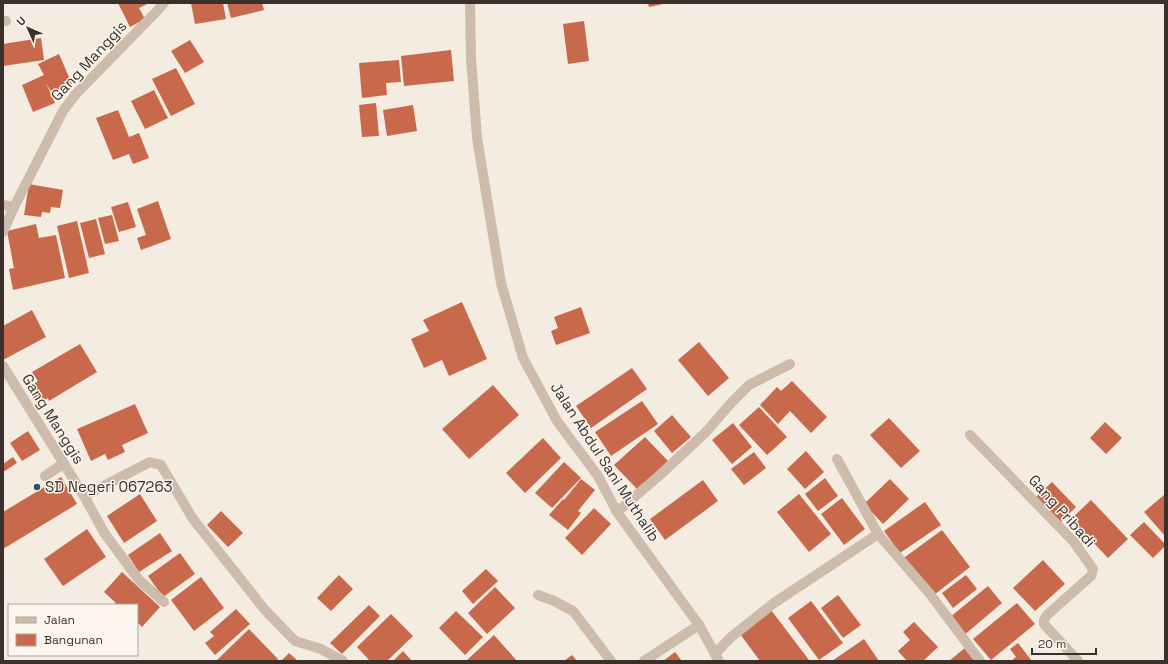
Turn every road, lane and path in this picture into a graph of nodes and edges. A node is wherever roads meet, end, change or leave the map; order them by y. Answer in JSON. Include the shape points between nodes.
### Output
{"nodes":[{"id":1,"x":164,"y":3,"type":"edge"},
{"id":2,"x":470,"y":3,"type":"edge"},
{"id":3,"x":3,"y":206,"type":"edge"},
{"id":4,"x":14,"y":207,"type":"junction"},
{"id":5,"x":3,"y":232,"type":"edge"},
{"id":6,"x":790,"y":364,"type":"dead end"},
{"id":7,"x":3,"y":366,"type":"edge"},
{"id":8,"x":970,"y":435,"type":"dead end"},
{"id":9,"x":837,"y":459,"type":"dead end"},
{"id":10,"x":63,"y":464,"type":"junction"},
{"id":11,"x":45,"y":476,"type":"dead end"},
{"id":12,"x":84,"y":496,"type":"junction"},
{"id":13,"x":617,"y":512,"type":"junction"},
{"id":14,"x":878,"y":534,"type":"junction"},
{"id":15,"x":538,"y":595,"type":"dead end"},
{"id":16,"x":164,"y":602,"type":"dead end"},
{"id":17,"x":699,"y":626,"type":"junction"},
{"id":18,"x":717,"y":658,"type":"edge"},
{"id":19,"x":343,"y":661,"type":"edge"},
{"id":20,"x":611,"y":661,"type":"edge"},
{"id":21,"x":644,"y":661,"type":"edge"},
{"id":22,"x":980,"y":661,"type":"edge"},
{"id":23,"x":1078,"y":661,"type":"edge"}],
"edges":[{"from":1,"to":4,"type":"street","name":"Gang Manggis","via":[[62,111]]},
{"from":2,"to":13,"type":"street","name":"Jalan Abdul Sani Muthalib","via":[[477,138],[501,283],[523,358],[556,421],[598,476]]},
{"from":3,"to":4,"type":"street"},
{"from":4,"to":5,"type":"street","name":"Gang Manggis"},
{"from":6,"to":13,"type":"street","via":[[749,386],[706,432]]},
{"from":7,"to":10,"type":"street","name":"Gang Manggis"},
{"from":8,"to":23,"type":"street","name":"Gang Pribadi","via":[[1074,542],[1093,569],[1091,576],[1044,620],[1044,624]]},
{"from":9,"to":14,"type":"street"},
{"from":10,"to":11,"type":"street"},
{"from":10,"to":12,"type":"street","name":"Gang Manggis"},
{"from":12,"to":16,"type":"street","name":"Gang Manggis","via":[[105,534],[139,580]]},
{"from":12,"to":19,"type":"street","via":[[150,462],[161,465],[193,519],[265,610],[295,641],[321,649]]},
{"from":13,"to":17,"type":"street","name":"Jalan Abdul Sani Muthalib"},
{"from":14,"to":18,"type":"street","via":[[774,603],[730,638]]},
{"from":14,"to":22,"type":"street","via":[[930,594]]},
{"from":15,"to":20,"type":"street","via":[[573,611]]},
{"from":17,"to":18,"type":"street","name":"Jalan Abdul Sani Muthalib"},
{"from":17,"to":21,"type":"street"}]}
